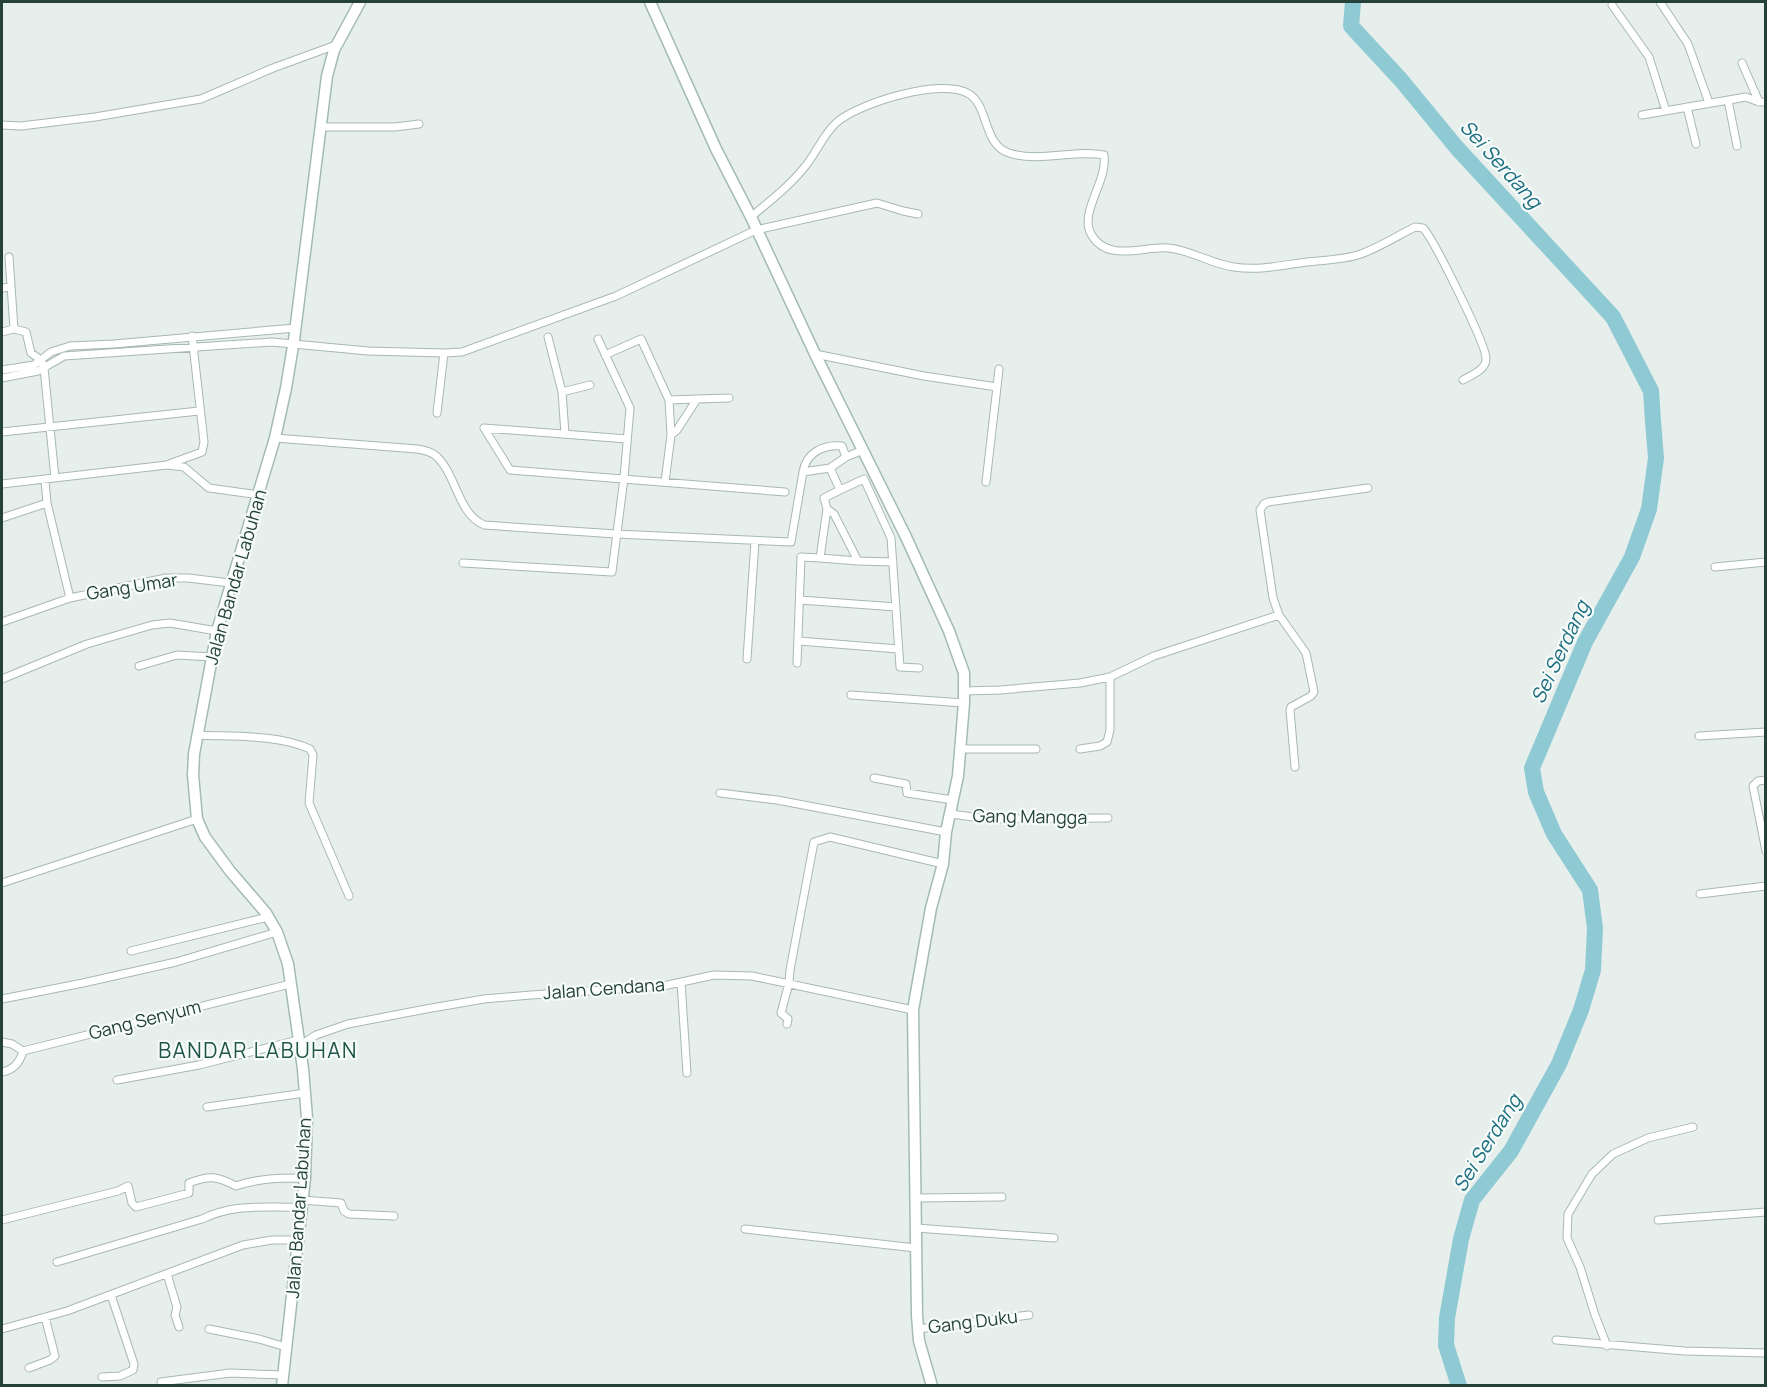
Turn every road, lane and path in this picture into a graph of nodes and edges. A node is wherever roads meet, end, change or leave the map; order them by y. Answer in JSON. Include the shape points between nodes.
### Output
{"nodes":[{"id":1,"x":360,"y":2,"type":"edge"},
{"id":2,"x":650,"y":2,"type":"edge"},
{"id":3,"x":1660,"y":2,"type":"edge"},
{"id":4,"x":1612,"y":4,"type":"dead end"},
{"id":5,"x":336,"y":45,"type":"junction"},
{"id":6,"x":1742,"y":63,"type":"dead end"},
{"id":7,"x":1728,"y":100,"type":"junction"},
{"id":8,"x":1762,"y":102,"type":"edge"},
{"id":9,"x":1709,"y":103,"type":"junction"},
{"id":10,"x":1687,"y":107,"type":"junction"},
{"id":11,"x":1666,"y":111,"type":"junction"},
{"id":12,"x":1642,"y":115,"type":"dead end"},
{"id":13,"x":419,"y":124,"type":"dead end"},
{"id":14,"x":2,"y":126,"type":"edge"},
{"id":15,"x":321,"y":127,"type":"junction"},
{"id":16,"x":1696,"y":144,"type":"dead end"},
{"id":17,"x":1737,"y":146,"type":"dead end"},
{"id":18,"x":918,"y":214,"type":"dead end"},
{"id":19,"x":751,"y":217,"type":"junction"},
{"id":20,"x":756,"y":230,"type":"junction"},
{"id":21,"x":9,"y":257,"type":"dead end"},
{"id":22,"x":11,"y":287,"type":"junction"},
{"id":23,"x":2,"y":288,"type":"edge"},
{"id":24,"x":295,"y":328,"type":"junction"},
{"id":25,"x":14,"y":329,"type":"junction"},
{"id":26,"x":2,"y":333,"type":"edge"},
{"id":27,"x":245,"y":333,"type":"junction"},
{"id":28,"x":192,"y":336,"type":"junction"},
{"id":29,"x":548,"y":337,"type":"dead end"},
{"id":30,"x":598,"y":339,"type":"dead end"},
{"id":31,"x":245,"y":344,"type":"junction"},
{"id":32,"x":293,"y":344,"type":"junction"},
{"id":33,"x":194,"y":347,"type":"junction"},
{"id":34,"x":444,"y":353,"type":"junction"},
{"id":35,"x":815,"y":354,"type":"junction"},
{"id":36,"x":605,"y":355,"type":"junction"},
{"id":37,"x":41,"y":360,"type":"junction"},
{"id":38,"x":44,"y":368,"type":"junction"},
{"id":39,"x":31,"y":369,"type":"junction"},
{"id":40,"x":999,"y":369,"type":"dead end"},
{"id":41,"x":2,"y":370,"type":"edge"},
{"id":42,"x":2,"y":378,"type":"edge"},
{"id":43,"x":1463,"y":380,"type":"dead end"},
{"id":44,"x":590,"y":385,"type":"dead end"},
{"id":45,"x":997,"y":387,"type":"junction"},
{"id":46,"x":562,"y":392,"type":"junction"},
{"id":47,"x":729,"y":398,"type":"dead end"},
{"id":48,"x":697,"y":399,"type":"junction"},
{"id":49,"x":669,"y":400,"type":"junction"},
{"id":50,"x":199,"y":411,"type":"junction"},
{"id":51,"x":437,"y":413,"type":"dead end"},
{"id":52,"x":49,"y":427,"type":"junction"},
{"id":53,"x":2,"y":432,"type":"edge"},
{"id":54,"x":565,"y":434,"type":"junction"},
{"id":55,"x":671,"y":435,"type":"junction"},
{"id":56,"x":275,"y":438,"type":"junction"},
{"id":57,"x":627,"y":439,"type":"junction"},
{"id":58,"x":860,"y":445,"type":"junction"},
{"id":59,"x":842,"y":446,"type":"junction"},
{"id":60,"x":846,"y":457,"type":"junction"},
{"id":61,"x":167,"y":465,"type":"junction"},
{"id":62,"x":830,"y":468,"type":"junction"},
{"id":63,"x":803,"y":472,"type":"junction"},
{"id":64,"x":55,"y":478,"type":"junction"},
{"id":65,"x":624,"y":478,"type":"junction"},
{"id":66,"x":45,"y":480,"type":"junction"},
{"id":67,"x":664,"y":482,"type":"junction"},
{"id":68,"x":986,"y":482,"type":"dead end"},
{"id":69,"x":2,"y":484,"type":"edge"},
{"id":70,"x":1368,"y":488,"type":"dead end"},
{"id":71,"x":840,"y":490,"type":"junction"},
{"id":72,"x":784,"y":492,"type":"dead end"},
{"id":73,"x":259,"y":495,"type":"junction"},
{"id":74,"x":47,"y":503,"type":"junction"},
{"id":75,"x":827,"y":509,"type":"junction"},
{"id":76,"x":2,"y":518,"type":"edge"},
{"id":77,"x":616,"y":534,"type":"junction"},
{"id":78,"x":755,"y":541,"type":"junction"},
{"id":79,"x":820,"y":558,"type":"junction"},
{"id":80,"x":858,"y":561,"type":"junction"},
{"id":81,"x":893,"y":562,"type":"junction"},
{"id":82,"x":1766,"y":562,"type":"edge"},
{"id":83,"x":463,"y":563,"type":"dead end"},
{"id":84,"x":1715,"y":567,"type":"dead end"},
{"id":85,"x":230,"y":583,"type":"junction"},
{"id":86,"x":70,"y":598,"type":"junction"},
{"id":87,"x":800,"y":600,"type":"junction"},
{"id":88,"x":896,"y":607,"type":"junction"},
{"id":89,"x":1279,"y":615,"type":"junction"},
{"id":90,"x":2,"y":622,"type":"edge"},
{"id":91,"x":217,"y":631,"type":"junction"},
{"id":92,"x":799,"y":641,"type":"junction"},
{"id":93,"x":898,"y":649,"type":"junction"},
{"id":94,"x":212,"y":657,"type":"junction"},
{"id":95,"x":747,"y":659,"type":"dead end"},
{"id":96,"x":796,"y":663,"type":"dead end"},
{"id":97,"x":139,"y":666,"type":"dead end"},
{"id":98,"x":919,"y":668,"type":"dead end"},
{"id":99,"x":1110,"y":677,"type":"junction"},
{"id":100,"x":2,"y":679,"type":"edge"},
{"id":101,"x":965,"y":690,"type":"junction"},
{"id":102,"x":851,"y":695,"type":"dead end"},
{"id":103,"x":964,"y":704,"type":"junction"},
{"id":104,"x":1766,"y":732,"type":"edge"},
{"id":105,"x":197,"y":735,"type":"junction"},
{"id":106,"x":1700,"y":736,"type":"dead end"},
{"id":107,"x":961,"y":749,"type":"junction"},
{"id":108,"x":1036,"y":749,"type":"dead end"},
{"id":109,"x":1080,"y":749,"type":"dead end"},
{"id":110,"x":1295,"y":767,"type":"dead end"},
{"id":111,"x":874,"y":778,"type":"dead end"},
{"id":112,"x":1766,"y":780,"type":"edge"},
{"id":113,"x":720,"y":793,"type":"dead end"},
{"id":114,"x":953,"y":800,"type":"junction"},
{"id":115,"x":951,"y":814,"type":"junction"},
{"id":116,"x":1108,"y":818,"type":"dead end"},
{"id":117,"x":197,"y":819,"type":"junction"},
{"id":118,"x":946,"y":832,"type":"junction"},
{"id":119,"x":1766,"y":851,"type":"edge"},
{"id":120,"x":943,"y":864,"type":"junction"},
{"id":121,"x":2,"y":883,"type":"edge"},
{"id":122,"x":1766,"y":886,"type":"edge"},
{"id":123,"x":1700,"y":894,"type":"dead end"},
{"id":124,"x":349,"y":896,"type":"dead end"},
{"id":125,"x":268,"y":917,"type":"junction"},
{"id":126,"x":277,"y":933,"type":"junction"},
{"id":127,"x":131,"y":951,"type":"dead end"},
{"id":128,"x":681,"y":982,"type":"junction"},
{"id":129,"x":789,"y":983,"type":"junction"},
{"id":130,"x":291,"y":984,"type":"junction"},
{"id":131,"x":2,"y":999,"type":"edge"},
{"id":132,"x":913,"y":1010,"type":"junction"},
{"id":133,"x":787,"y":1024,"type":"dead end"},
{"id":134,"x":2,"y":1042,"type":"edge"},
{"id":135,"x":298,"y":1043,"type":"junction"},
{"id":136,"x":23,"y":1051,"type":"junction"},
{"id":137,"x":2,"y":1072,"type":"edge"},
{"id":138,"x":687,"y":1073,"type":"dead end"},
{"id":139,"x":117,"y":1080,"type":"dead end"},
{"id":140,"x":304,"y":1093,"type":"junction"},
{"id":141,"x":207,"y":1107,"type":"dead end"},
{"id":142,"x":1693,"y":1127,"type":"dead end"},
{"id":143,"x":304,"y":1178,"type":"junction"},
{"id":144,"x":1002,"y":1197,"type":"dead end"},
{"id":145,"x":916,"y":1198,"type":"junction"},
{"id":146,"x":301,"y":1203,"type":"junction"},
{"id":147,"x":1766,"y":1212,"type":"edge"},
{"id":148,"x":393,"y":1216,"type":"dead end"},
{"id":149,"x":2,"y":1220,"type":"edge"},
{"id":150,"x":1658,"y":1220,"type":"dead end"},
{"id":151,"x":745,"y":1228,"type":"dead end"},
{"id":152,"x":916,"y":1228,"type":"junction"},
{"id":153,"x":1054,"y":1238,"type":"dead end"},
{"id":154,"x":298,"y":1240,"type":"junction"},
{"id":155,"x":916,"y":1248,"type":"junction"},
{"id":156,"x":57,"y":1262,"type":"dead end"},
{"id":157,"x":168,"y":1274,"type":"junction"},
{"id":158,"x":111,"y":1295,"type":"junction"},
{"id":159,"x":1029,"y":1315,"type":"dead end"},
{"id":160,"x":45,"y":1317,"type":"junction"},
{"id":161,"x":179,"y":1328,"type":"dead end"},
{"id":162,"x":2,"y":1329,"type":"edge"},
{"id":163,"x":209,"y":1329,"type":"dead end"},
{"id":164,"x":918,"y":1329,"type":"junction"},
{"id":165,"x":1556,"y":1340,"type":"dead end"},
{"id":166,"x":1607,"y":1346,"type":"junction"},
{"id":167,"x":286,"y":1347,"type":"junction"},
{"id":168,"x":1766,"y":1353,"type":"edge"},
{"id":169,"x":29,"y":1368,"type":"dead end"},
{"id":170,"x":102,"y":1377,"type":"dead end"},
{"id":171,"x":282,"y":1380,"type":"edge"},
{"id":172,"x":161,"y":1382,"type":"dead end"},
{"id":173,"x":932,"y":1386,"type":"edge"}],
"edges":[{"from":1,"to":5,"type":"street","name":"Jalan Bandar Labuhan"},
{"from":2,"to":19,"type":"street","via":[[694,103]]},
{"from":3,"to":9,"type":"street","via":[[1688,44]]},
{"from":4,"to":11,"type":"street","via":[[1649,57]]},
{"from":5,"to":14,"type":"street","via":[[190,102],[73,120]]},
{"from":5,"to":15,"type":"street","name":"Jalan Bandar Labuhan","via":[[327,76]]},
{"from":6,"to":8,"type":"street"},
{"from":7,"to":8,"type":"street","via":[[1746,96]]},
{"from":7,"to":9,"type":"street"},
{"from":7,"to":17,"type":"street"},
{"from":9,"to":10,"type":"street"},
{"from":10,"to":11,"type":"street"},
{"from":10,"to":16,"type":"street"},
{"from":11,"to":12,"type":"street"},
{"from":13,"to":15,"type":"street"},
{"from":15,"to":24,"type":"street","name":"Jalan Bandar Labuhan"},
{"from":18,"to":20,"type":"street","via":[[877,203]]},
{"from":19,"to":20,"type":"street"},
{"from":19,"to":43,"type":"street","via":[[794,180],[829,130],[843,117],[927,88],[963,91],[975,100],[990,134],[1004,151],[1033,156],[1104,155],[1104,171],[1088,222],[1092,235],[1107,249],[1168,248],[1235,268],[1256,268],[1358,255],[1415,227],[1423,228],[1475,326],[1486,355],[1482,368]]},
{"from":20,"to":34,"type":"street","via":[[616,296],[489,344]]},
{"from":20,"to":35,"type":"street"},
{"from":21,"to":22,"type":"street"},
{"from":22,"to":23,"type":"street"},
{"from":22,"to":25,"type":"street"},
{"from":24,"to":27,"type":"street"},
{"from":24,"to":32,"type":"street","name":"Jalan Bandar Labuhan"},
{"from":25,"to":26,"type":"street"},
{"from":25,"to":37,"type":"street","via":[[26,332],[32,353]]},
{"from":27,"to":28,"type":"street"},
{"from":27,"to":31,"type":"street"},
{"from":28,"to":33,"type":"street"},
{"from":28,"to":37,"type":"street","via":[[70,346]]},
{"from":29,"to":46,"type":"street"},
{"from":30,"to":36,"type":"street"},
{"from":31,"to":32,"type":"street"},
{"from":31,"to":33,"type":"street"},
{"from":32,"to":34,"type":"street"},
{"from":32,"to":56,"type":"street","name":"Jalan Bandar Labuhan"},
{"from":33,"to":38,"type":"street","via":[[64,356]]},
{"from":33,"to":50,"type":"street"},
{"from":34,"to":51,"type":"street"},
{"from":35,"to":45,"type":"street"},
{"from":35,"to":58,"type":"street"},
{"from":36,"to":49,"type":"street","via":[[641,339]]},
{"from":36,"to":57,"type":"street","via":[[630,408]]},
{"from":37,"to":38,"type":"street"},
{"from":37,"to":39,"type":"street"},
{"from":38,"to":39,"type":"street"},
{"from":38,"to":52,"type":"street"},
{"from":39,"to":41,"type":"street"},
{"from":39,"to":42,"type":"street"},
{"from":40,"to":45,"type":"street"},
{"from":44,"to":46,"type":"street"},
{"from":45,"to":68,"type":"street"},
{"from":46,"to":54,"type":"street"},
{"from":47,"to":48,"type":"street"},
{"from":48,"to":49,"type":"street"},
{"from":48,"to":55,"type":"street"},
{"from":49,"to":55,"type":"street"},
{"from":50,"to":52,"type":"street"},
{"from":50,"to":61,"type":"street","via":[[202,452]]},
{"from":52,"to":53,"type":"street"},
{"from":52,"to":64,"type":"street"},
{"from":54,"to":57,"type":"street"},
{"from":54,"to":65,"type":"street","via":[[484,428],[510,470]]},
{"from":55,"to":67,"type":"street"},
{"from":56,"to":73,"type":"street","name":"Jalan Bandar Labuhan"},
{"from":56,"to":77,"type":"street","via":[[417,449],[434,454],[473,520],[484,525]]},
{"from":57,"to":65,"type":"street"},
{"from":58,"to":59,"type":"street"},
{"from":58,"to":60,"type":"street"},
{"from":58,"to":101,"type":"street","via":[[949,631],[960,658]]},
{"from":59,"to":60,"type":"street"},
{"from":59,"to":63,"type":"street","via":[[832,445],[812,454]]},
{"from":60,"to":62,"type":"street"},
{"from":61,"to":64,"type":"street"},
{"from":61,"to":73,"type":"street","via":[[184,467],[209,488]]},
{"from":62,"to":63,"type":"street"},
{"from":62,"to":71,"type":"street"},
{"from":63,"to":78,"type":"street","via":[[791,542]]},
{"from":64,"to":66,"type":"street"},
{"from":65,"to":67,"type":"street"},
{"from":65,"to":77,"type":"street"},
{"from":66,"to":69,"type":"street"},
{"from":66,"to":74,"type":"street"},
{"from":67,"to":72,"type":"street"},
{"from":70,"to":89,"type":"street","via":[[1268,502],[1261,507],[1272,593]]},
{"from":71,"to":75,"type":"street","via":[[824,498]]},
{"from":71,"to":81,"type":"street","via":[[864,478],[891,538]]},
{"from":73,"to":85,"type":"street","name":"Jalan Bandar Labuhan"},
{"from":74,"to":76,"type":"street"},
{"from":74,"to":86,"type":"street"},
{"from":75,"to":79,"type":"street"},
{"from":75,"to":80,"type":"street","via":[[834,514]]},
{"from":77,"to":78,"type":"street"},
{"from":77,"to":83,"type":"street","via":[[612,572]]},
{"from":78,"to":95,"type":"street"},
{"from":79,"to":80,"type":"street"},
{"from":79,"to":87,"type":"street","via":[[801,557]]},
{"from":80,"to":81,"type":"street"},
{"from":81,"to":88,"type":"street"},
{"from":82,"to":84,"type":"street"},
{"from":85,"to":86,"type":"street","name":"Gang Umar","via":[[166,578]]},
{"from":85,"to":91,"type":"street","name":"Jalan Bandar Labuhan"},
{"from":86,"to":90,"type":"street","name":"Gang Umar"},
{"from":87,"to":88,"type":"street"},
{"from":87,"to":92,"type":"street"},
{"from":88,"to":93,"type":"street"},
{"from":89,"to":99,"type":"street","via":[[1154,656]]},
{"from":89,"to":110,"type":"street","via":[[1306,653],[1314,692],[1290,710]]},
{"from":91,"to":94,"type":"street","name":"Jalan Bandar Labuhan"},
{"from":91,"to":100,"type":"street","via":[[160,623],[87,644]]},
{"from":92,"to":93,"type":"street"},
{"from":92,"to":96,"type":"street"},
{"from":93,"to":98,"type":"street","via":[[900,667]]},
{"from":94,"to":97,"type":"street","via":[[182,654]]},
{"from":94,"to":105,"type":"street","name":"Jalan Bandar Labuhan"},
{"from":99,"to":101,"type":"street","via":[[1080,683]]},
{"from":99,"to":109,"type":"street","via":[[1107,742]]},
{"from":101,"to":103,"type":"street"},
{"from":102,"to":103,"type":"street"},
{"from":103,"to":107,"type":"street"},
{"from":104,"to":106,"type":"street"},
{"from":105,"to":117,"type":"street","name":"Jalan Bandar Labuhan","via":[[193,775]]},
{"from":105,"to":124,"type":"street","via":[[260,738],[310,749],[313,755],[309,803]]},
{"from":107,"to":108,"type":"street"},
{"from":107,"to":114,"type":"street"},
{"from":111,"to":114,"type":"street","via":[[905,784],[907,793]]},
{"from":112,"to":119,"type":"street","via":[[1753,786]]},
{"from":113,"to":118,"type":"street"},
{"from":114,"to":115,"type":"street"},
{"from":115,"to":116,"type":"street","name":"Gang Mangga","via":[[988,819]]},
{"from":115,"to":118,"type":"street"},
{"from":117,"to":121,"type":"street"},
{"from":117,"to":125,"type":"street","name":"Jalan Bandar Labuhan","via":[[214,849]]},
{"from":118,"to":120,"type":"street"},
{"from":120,"to":129,"type":"street","via":[[830,837],[814,842]]},
{"from":120,"to":132,"type":"street"},
{"from":122,"to":123,"type":"street"},
{"from":125,"to":126,"type":"street","name":"Jalan Bandar Labuhan"},
{"from":125,"to":127,"type":"street"},
{"from":126,"to":130,"type":"street","name":"Jalan Bandar Labuhan"},
{"from":126,"to":131,"type":"street","via":[[176,962]]},
{"from":128,"to":129,"type":"street","name":"Jalan Cendana","via":[[714,975],[752,976]]},
{"from":128,"to":135,"type":"street","name":"Jalan Cendana","via":[[484,999],[348,1024]]},
{"from":128,"to":138,"type":"street"},
{"from":129,"to":132,"type":"street","name":"Jalan Cendana"},
{"from":129,"to":133,"type":"street","via":[[781,1013],[788,1019]]},
{"from":130,"to":135,"type":"street","name":"Jalan Bandar Labuhan"},
{"from":130,"to":136,"type":"street","name":"Gang Senyum"},
{"from":132,"to":145,"type":"street"},
{"from":134,"to":136,"type":"street"},
{"from":135,"to":139,"type":"street","name":"Jalan Cendana"},
{"from":135,"to":140,"type":"street","name":"Jalan Bandar Labuhan"},
{"from":136,"to":137,"type":"street","via":[[13,1069]]},
{"from":140,"to":141,"type":"street"},
{"from":140,"to":143,"type":"street","name":"Jalan Bandar Labuhan"},
{"from":142,"to":166,"type":"street","via":[[1648,1138],[1613,1154],[1592,1174],[1568,1214],[1567,1238]]},
{"from":143,"to":146,"type":"street","name":"Jalan Bandar Labuhan"},
{"from":143,"to":149,"type":"street","via":[[274,1177],[236,1186],[216,1176],[204,1178],[189,1183],[189,1193],[136,1207],[128,1186]]},
{"from":144,"to":145,"type":"street"},
{"from":145,"to":152,"type":"street"},
{"from":146,"to":148,"type":"street","via":[[341,1203],[349,1214]]},
{"from":146,"to":154,"type":"street","name":"Jalan Bandar Labuhan"},
{"from":146,"to":156,"type":"street","via":[[225,1210]]},
{"from":147,"to":150,"type":"street"},
{"from":151,"to":155,"type":"street"},
{"from":152,"to":153,"type":"street"},
{"from":152,"to":155,"type":"street"},
{"from":154,"to":157,"type":"street","via":[[243,1245]]},
{"from":154,"to":167,"type":"street","name":"Jalan Bandar Labuhan"},
{"from":155,"to":164,"type":"street"},
{"from":157,"to":158,"type":"street"},
{"from":157,"to":161,"type":"street"},
{"from":158,"to":160,"type":"street"},
{"from":158,"to":170,"type":"street","via":[[134,1365],[129,1374]]},
{"from":159,"to":164,"type":"street","name":"Gang Duku"},
{"from":160,"to":162,"type":"street"},
{"from":160,"to":169,"type":"street","via":[[55,1356]]},
{"from":163,"to":167,"type":"street"},
{"from":164,"to":173,"type":"street"},
{"from":165,"to":166,"type":"street"},
{"from":166,"to":168,"type":"street"},
{"from":167,"to":171,"type":"street","name":"Jalan Bandar Labuhan"},
{"from":171,"to":172,"type":"street","via":[[230,1373]]}]}
